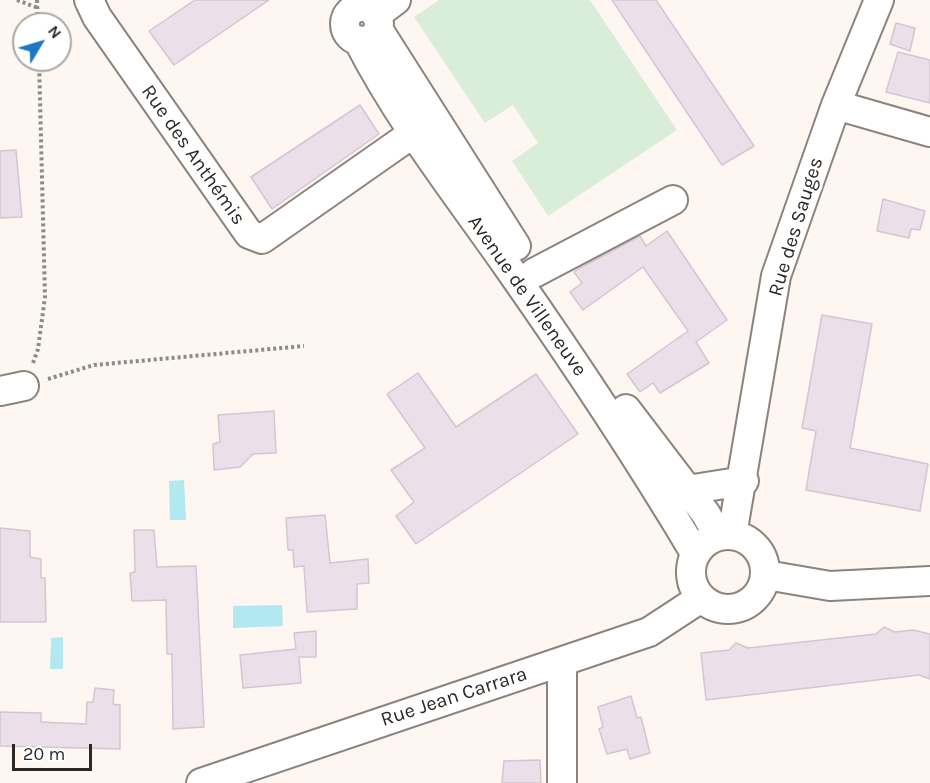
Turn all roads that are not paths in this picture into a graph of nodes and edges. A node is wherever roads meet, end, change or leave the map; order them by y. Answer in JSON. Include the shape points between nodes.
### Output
{"nodes":[{"id":1,"x":89,"y":0,"type":"edge"},
{"id":2,"x":879,"y":0,"type":"edge"},
{"id":3,"x":363,"y":13,"type":"edge"},
{"id":4,"x":836,"y":105,"type":"junction"},
{"id":5,"x":930,"y":132,"type":"edge"},
{"id":6,"x":412,"y":134,"type":"junction"},
{"id":7,"x":673,"y":200,"type":"dead end"},
{"id":8,"x":534,"y":273,"type":"junction"},
{"id":9,"x":744,"y":481,"type":"junction"},
{"id":10,"x":687,"y":490,"type":"junction"},
{"id":11,"x":725,"y":535,"type":"junction"},
{"id":12,"x":695,"y":554,"type":"junction"},
{"id":13,"x":766,"y":575,"type":"junction"},
{"id":14,"x":930,"y":581,"type":"edge"},
{"id":15,"x":700,"y":598,"type":"junction"},
{"id":16,"x":562,"y":662,"type":"junction"},
{"id":17,"x":201,"y":783,"type":"edge"},
{"id":18,"x":562,"y":783,"type":"edge"}],
"edges":[{"from":1,"to":6,"type":"street","name":"Rue des Anthémis","via":[[249,234],[262,239]]},
{"from":2,"to":4,"type":"street","name":"Rue des Sauges"},
{"from":3,"to":6,"type":"street","name":"Avenue de Villeneuve"},
{"from":3,"to":8,"type":"street","name":"Avenue de Villeneuve"},
{"from":4,"to":5,"type":"street"},
{"from":4,"to":9,"type":"street","name":"Rue des Sauges","via":[[776,276]]},
{"from":6,"to":12,"type":"street","name":"Avenue de Villeneuve","via":[[622,435]]},
{"from":7,"to":8,"type":"street"},
{"from":8,"to":10,"type":"street","name":"Avenue de Villeneuve"},
{"from":9,"to":10,"type":"street"},
{"from":9,"to":11,"type":"street","name":"Rue des Sauges"},
{"from":10,"to":11,"type":"street","name":"Avenue de Villeneuve"},
{"from":11,"to":12,"type":"street","via":[[705,542]]},
{"from":11,"to":13,"type":"street","via":[[747,539],[758,549]]},
{"from":12,"to":15,"type":"street","via":[[690,569],[692,585]]},
{"from":13,"to":14,"type":"street","via":[[830,586]]},
{"from":13,"to":15,"type":"street","via":[[763,588],[743,607],[714,607]]},
{"from":15,"to":16,"type":"street","name":"Rue Jean Carrara","via":[[649,633]]},
{"from":16,"to":17,"type":"street","name":"Rue Jean Carrara"},
{"from":16,"to":18,"type":"street"}]}
